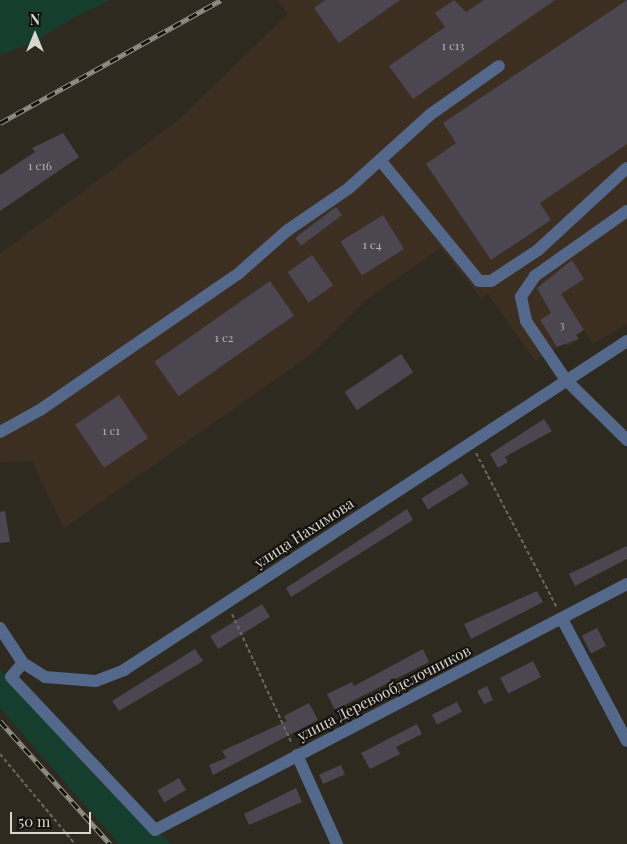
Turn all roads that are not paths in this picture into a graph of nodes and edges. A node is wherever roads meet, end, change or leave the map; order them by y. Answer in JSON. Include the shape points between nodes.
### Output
{"nodes":[{"id":1,"x":499,"y":66,"type":"dead end"},
{"id":2,"x":380,"y":160,"type":"junction"},
{"id":3,"x":627,"y":168,"type":"edge"},
{"id":4,"x":627,"y":211,"type":"edge"},
{"id":5,"x":627,"y":341,"type":"edge"},
{"id":6,"x":566,"y":380,"type":"junction"},
{"id":7,"x":0,"y":432,"type":"edge"},
{"id":8,"x":627,"y":440,"type":"edge"},
{"id":9,"x":627,"y":584,"type":"edge"},
{"id":10,"x":562,"y":619,"type":"junction"},
{"id":11,"x":0,"y":628,"type":"edge"},
{"id":12,"x":23,"y":662,"type":"junction"},
{"id":13,"x":627,"y":741,"type":"edge"},
{"id":14,"x":297,"y":755,"type":"junction"},
{"id":15,"x":337,"y":844,"type":"edge"}],
"edges":[{"from":1,"to":2,"type":"street","via":[[431,114]]},
{"from":2,"to":3,"type":"street","via":[[479,282],[491,281],[538,250]]},
{"from":2,"to":7,"type":"street","via":[[239,273],[40,410]]},
{"from":4,"to":6,"type":"street","via":[[535,276],[521,297],[526,321]]},
{"from":5,"to":6,"type":"street","name":"улица Нахимова"},
{"from":6,"to":8,"type":"street"},
{"from":6,"to":12,"type":"street","name":"улица Нахимова","via":[[124,670],[96,680],[45,677]]},
{"from":9,"to":10,"type":"street","name":"улица Деревообделочников"},
{"from":10,"to":13,"type":"street"},
{"from":10,"to":14,"type":"street","name":"улица Деревообделочников"},
{"from":11,"to":12,"type":"street","name":"улица Нахимова"},
{"from":12,"to":14,"type":"street","name":"улица Деревообделочников","via":[[11,677],[155,830]]},
{"from":14,"to":15,"type":"street"}]}
